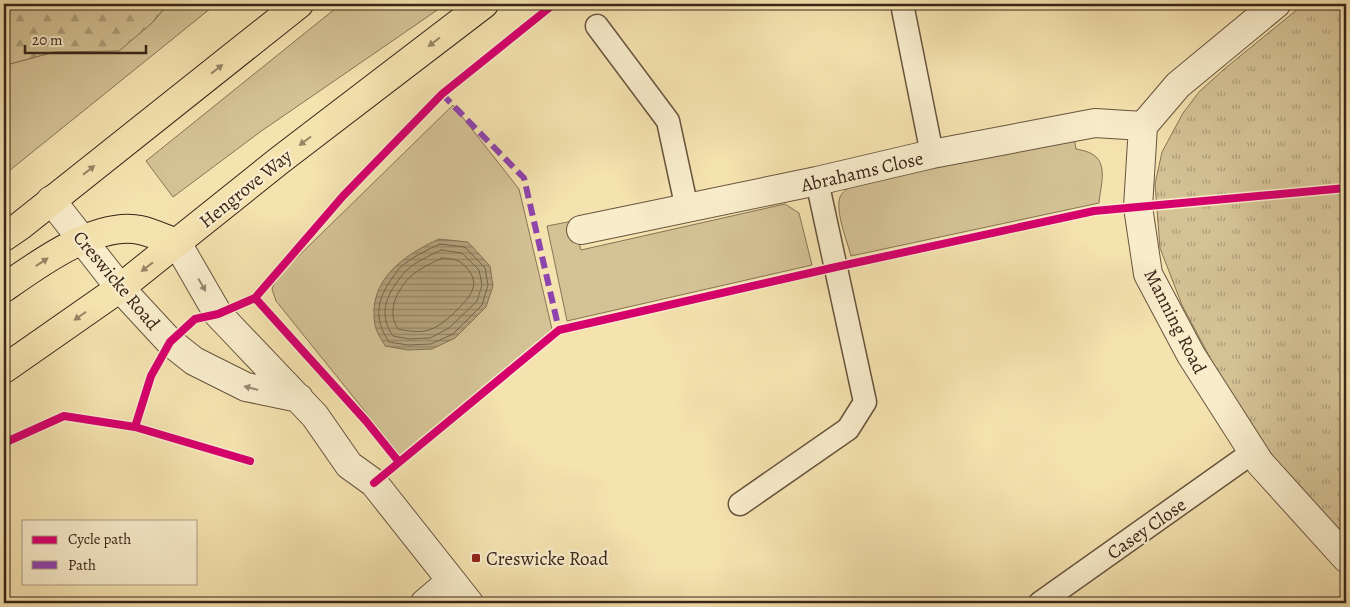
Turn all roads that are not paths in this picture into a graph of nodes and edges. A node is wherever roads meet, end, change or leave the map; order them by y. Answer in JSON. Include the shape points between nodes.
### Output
{"nodes":[{"id":1,"x":298,"y":4,"type":"edge"},
{"id":2,"x":484,"y":4,"type":"edge"},
{"id":3,"x":902,"y":4,"type":"edge"},
{"id":4,"x":1276,"y":4,"type":"edge"},
{"id":5,"x":597,"y":26,"type":"dead end"},
{"id":6,"x":1143,"y":126,"type":"junction"},
{"id":7,"x":932,"y":154,"type":"junction"},
{"id":8,"x":817,"y":181,"type":"junction"},
{"id":9,"x":51,"y":200,"type":"junction"},
{"id":10,"x":686,"y":209,"type":"junction"},
{"id":11,"x":581,"y":230,"type":"dead end"},
{"id":12,"x":4,"y":237,"type":"edge"},
{"id":13,"x":83,"y":241,"type":"junction"},
{"id":14,"x":177,"y":243,"type":"junction"},
{"id":15,"x":4,"y":288,"type":"edge"},
{"id":16,"x":120,"y":288,"type":"junction"},
{"id":17,"x":4,"y":369,"type":"edge"},
{"id":18,"x":298,"y":398,"type":"junction"},
{"id":19,"x":1253,"y":452,"type":"junction"},
{"id":20,"x":740,"y":504,"type":"dead end"},
{"id":21,"x":1346,"y":558,"type":"edge"},
{"id":22,"x":451,"y":581,"type":"junction"},
{"id":23,"x":424,"y":603,"type":"edge"},
{"id":24,"x":469,"y":603,"type":"edge"},
{"id":25,"x":1040,"y":603,"type":"edge"}],
"edges":[{"from":9,"to":1,"type":"highway","one_way":true},
{"from":2,"to":14,"type":"highway","name":"Hengrove Way","one_way":true},
{"from":3,"to":7,"type":"lane"},
{"from":4,"to":6,"type":"street","via":[[1178,85]]},
{"from":5,"to":10,"type":"lane","via":[[668,121]]},
{"from":6,"to":7,"type":"street","name":"Abrahams Close","via":[[1095,124]]},
{"from":6,"to":19,"type":"street","name":"Manning Road","via":[[1138,207],[1148,274],[1191,355]]},
{"from":7,"to":8,"type":"street","name":"Abrahams Close"},
{"from":8,"to":10,"type":"street","name":"Abrahams Close"},
{"from":8,"to":20,"type":"lane","via":[[865,402],[848,429]]},
{"from":9,"to":12,"type":"highway"},
{"from":9,"to":13,"type":"street","name":"Creswicke Road"},
{"from":10,"to":11,"type":"street","name":"Abrahams Close"},
{"from":13,"to":14,"type":"highway","via":[[110,230],[140,230]]},
{"from":15,"to":13,"type":"highway","one_way":true,"via":[[46,258]]},
{"from":13,"to":16,"type":"street","name":"Creswicke Road"},
{"from":14,"to":16,"type":"highway","name":"Hengrove Way","one_way":true},
{"from":14,"to":18,"type":"street","one_way":true,"via":[[218,314]]},
{"from":16,"to":17,"type":"highway","name":"Hengrove Way","one_way":true},
{"from":18,"to":16,"type":"street","name":"Creswicke Road","one_way":true,"via":[[246,387],[194,361],[170,342]]},
{"from":18,"to":22,"type":"street","via":[[315,416],[349,465],[374,483]]},
{"from":19,"to":21,"type":"street","name":"Manning Road"},
{"from":19,"to":25,"type":"lane","name":"Casey Close"},
{"from":22,"to":23,"type":"street"},
{"from":22,"to":24,"type":"street"}]}
